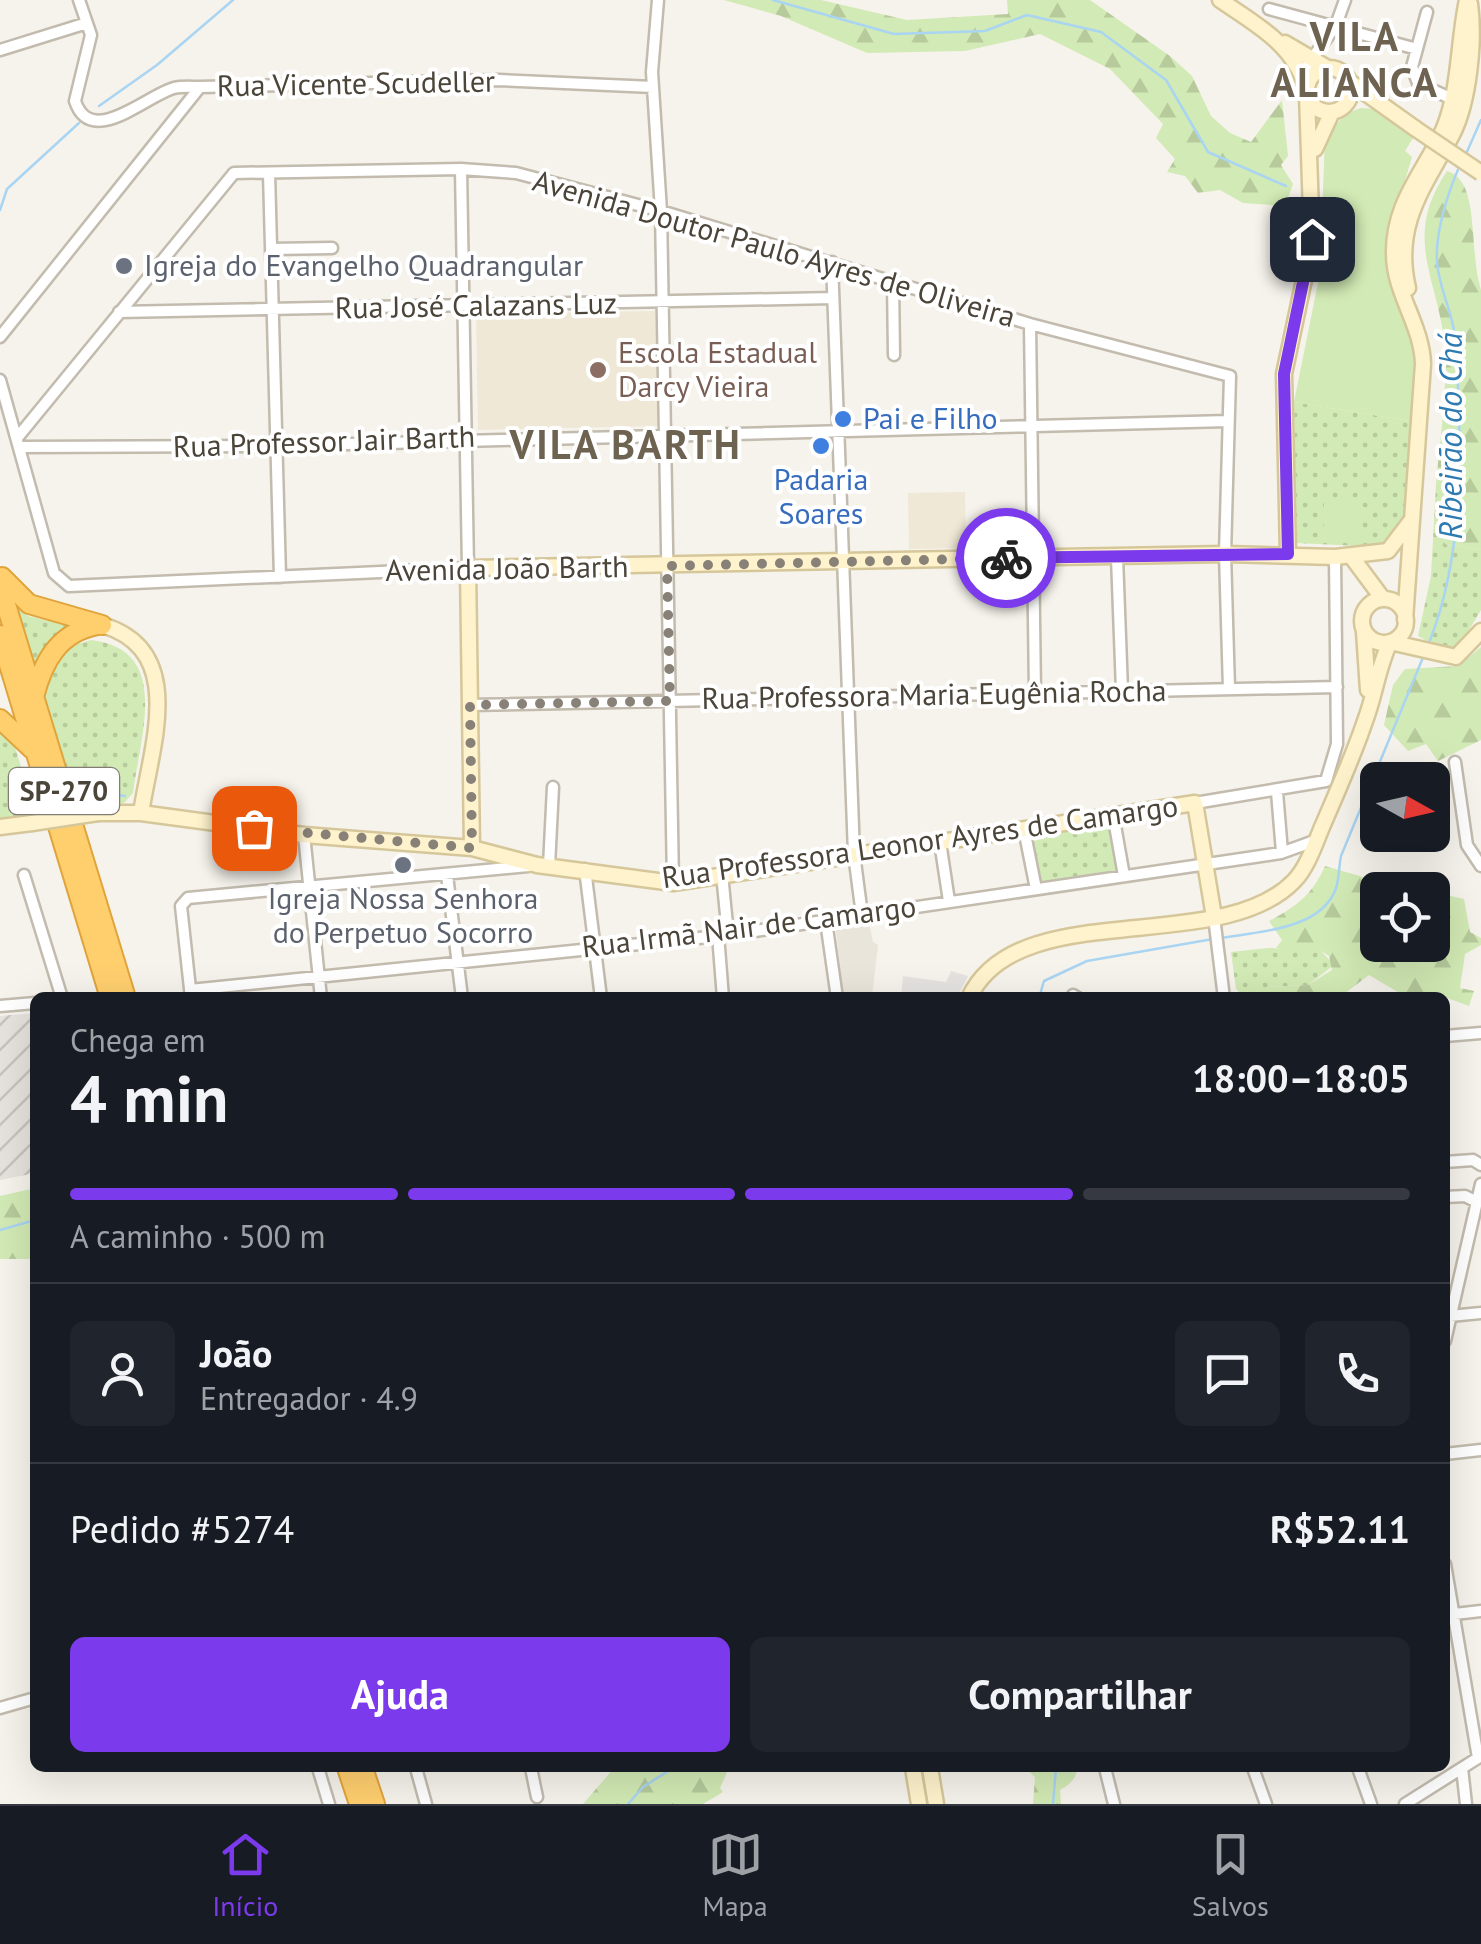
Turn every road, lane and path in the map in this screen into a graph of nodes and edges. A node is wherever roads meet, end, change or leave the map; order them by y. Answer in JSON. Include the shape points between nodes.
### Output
{"nodes":[{"id":1,"x":78,"y":0,"type":"edge"},
{"id":2,"x":658,"y":0,"type":"edge"},
{"id":3,"x":1220,"y":0,"type":"edge"},
{"id":4,"x":1345,"y":0,"type":"edge"},
{"id":5,"x":1468,"y":0,"type":"edge"},
{"id":6,"x":1269,"y":9,"type":"dead end"},
{"id":7,"x":1428,"y":12,"type":"dead end"},
{"id":8,"x":86,"y":23,"type":"junction"},
{"id":9,"x":1336,"y":25,"type":"junction"},
{"id":10,"x":1275,"y":39,"type":"junction"},
{"id":11,"x":1418,"y":49,"type":"junction"},
{"id":12,"x":0,"y":50,"type":"edge"},
{"id":13,"x":1320,"y":62,"type":"junction"},
{"id":14,"x":1350,"y":82,"type":"junction"},
{"id":15,"x":1455,"y":82,"type":"junction"},
{"id":16,"x":1305,"y":85,"type":"junction"},
{"id":17,"x":653,"y":86,"type":"junction"},
{"id":18,"x":200,"y":87,"type":"junction"},
{"id":19,"x":1436,"y":90,"type":"junction"},
{"id":20,"x":1452,"y":100,"type":"junction"},
{"id":21,"x":1384,"y":104,"type":"junction"},
{"id":22,"x":1337,"y":110,"type":"junction"},
{"id":23,"x":1311,"y":164,"type":"junction"},
{"id":24,"x":461,"y":169,"type":"junction"},
{"id":25,"x":269,"y":174,"type":"junction"},
{"id":26,"x":1481,"y":174,"type":"edge"},
{"id":27,"x":661,"y":211,"type":"junction"},
{"id":28,"x":332,"y":248,"type":"dead end"},
{"id":29,"x":271,"y":250,"type":"junction"},
{"id":30,"x":832,"y":262,"type":"junction"},
{"id":31,"x":893,"y":281,"type":"junction"},
{"id":32,"x":833,"y":298,"type":"junction"},
{"id":33,"x":662,"y":304,"type":"junction"},
{"id":34,"x":464,"y":306,"type":"junction"},
{"id":35,"x":273,"y":309,"type":"junction"},
{"id":36,"x":120,"y":312,"type":"junction"},
{"id":37,"x":1412,"y":318,"type":"junction"},
{"id":38,"x":1030,"y":324,"type":"junction"},
{"id":39,"x":0,"y":337,"type":"edge"},
{"id":40,"x":894,"y":355,"type":"dead end"},
{"id":41,"x":0,"y":380,"type":"edge"},
{"id":42,"x":1228,"y":421,"type":"junction"},
{"id":43,"x":1031,"y":424,"type":"junction"},
{"id":44,"x":838,"y":428,"type":"junction"},
{"id":45,"x":665,"y":433,"type":"junction"},
{"id":46,"x":466,"y":438,"type":"junction"},
{"id":47,"x":19,"y":443,"type":"junction"},
{"id":48,"x":276,"y":446,"type":"junction"},
{"id":49,"x":1410,"y":522,"type":"junction"},
{"id":50,"x":1225,"y":554,"type":"junction"},
{"id":51,"x":1288,"y":554,"type":"junction"},
{"id":52,"x":1117,"y":556,"type":"junction"},
{"id":53,"x":1351,"y":556,"type":"junction"},
{"id":54,"x":1033,"y":558,"type":"junction"},
{"id":55,"x":1335,"y":558,"type":"junction"},
{"id":56,"x":843,"y":560,"type":"junction"},
{"id":57,"x":667,"y":566,"type":"junction"},
{"id":58,"x":468,"y":568,"type":"junction"},
{"id":59,"x":1411,"y":572,"type":"junction"},
{"id":60,"x":0,"y":574,"type":"edge"},
{"id":61,"x":280,"y":577,"type":"junction"},
{"id":62,"x":1367,"y":580,"type":"junction"},
{"id":63,"x":0,"y":585,"type":"edge"},
{"id":64,"x":1386,"y":600,"type":"junction"},
{"id":65,"x":1363,"y":615,"type":"junction"},
{"id":66,"x":1404,"y":624,"type":"junction"},
{"id":67,"x":102,"y":625,"type":"junction"},
{"id":68,"x":1364,"y":631,"type":"junction"},
{"id":69,"x":1481,"y":631,"type":"edge"},
{"id":70,"x":0,"y":636,"type":"edge"},
{"id":71,"x":1390,"y":642,"type":"junction"},
{"id":72,"x":1418,"y":647,"type":"junction"},
{"id":73,"x":1337,"y":687,"type":"junction"},
{"id":74,"x":1230,"y":689,"type":"junction"},
{"id":75,"x":1122,"y":691,"type":"junction"},
{"id":76,"x":1035,"y":693,"type":"junction"},
{"id":77,"x":34,"y":697,"type":"junction"},
{"id":78,"x":848,"y":697,"type":"junction"},
{"id":79,"x":670,"y":701,"type":"junction"},
{"id":80,"x":470,"y":705,"type":"junction"},
{"id":81,"x":1367,"y":718,"type":"junction"},
{"id":82,"x":0,"y":719,"type":"edge"},
{"id":83,"x":38,"y":761,"type":"junction"},
{"id":84,"x":1455,"y":762,"type":"dead end"},
{"id":85,"x":553,"y":787,"type":"dead end"},
{"id":86,"x":1277,"y":792,"type":"junction"},
{"id":87,"x":144,"y":795,"type":"junction"},
{"id":88,"x":1195,"y":802,"type":"junction"},
{"id":89,"x":120,"y":812,"type":"junction"},
{"id":90,"x":141,"y":813,"type":"junction"},
{"id":91,"x":1113,"y":814,"type":"junction"},
{"id":92,"x":159,"y":815,"type":"junction"},
{"id":93,"x":0,"y":827,"type":"edge"},
{"id":94,"x":1024,"y":829,"type":"junction"},
{"id":95,"x":1281,"y":833,"type":"junction"},
{"id":96,"x":304,"y":835,"type":"junction"},
{"id":97,"x":940,"y":842,"type":"junction"},
{"id":98,"x":1310,"y":842,"type":"junction"},
{"id":99,"x":472,"y":848,"type":"junction"},
{"id":100,"x":1282,"y":852,"type":"junction"},
{"id":101,"x":854,"y":854,"type":"junction"},
{"id":102,"x":1206,"y":864,"type":"junction"},
{"id":103,"x":543,"y":866,"type":"junction"},
{"id":104,"x":1481,"y":866,"type":"edge"},
{"id":105,"x":586,"y":869,"type":"junction"},
{"id":106,"x":472,"y":872,"type":"junction"},
{"id":107,"x":722,"y":874,"type":"junction"},
{"id":108,"x":24,"y":875,"type":"dead end"},
{"id":109,"x":446,"y":875,"type":"junction"},
{"id":110,"x":1124,"y":876,"type":"junction"},
{"id":111,"x":673,"y":882,"type":"junction"},
{"id":112,"x":310,"y":884,"type":"junction"},
{"id":113,"x":1036,"y":889,"type":"junction"},
{"id":114,"x":949,"y":901,"type":"junction"},
{"id":115,"x":862,"y":915,"type":"junction"},
{"id":116,"x":826,"y":921,"type":"junction"},
{"id":117,"x":1215,"y":924,"type":"junction"},
{"id":118,"x":723,"y":935,"type":"junction"},
{"id":119,"x":597,"y":946,"type":"junction"},
{"id":120,"x":457,"y":959,"type":"junction"},
{"id":121,"x":318,"y":974,"type":"junction"},
{"id":122,"x":60,"y":992,"type":"edge"},
{"id":123,"x":108,"y":992,"type":"edge"},
{"id":124,"x":124,"y":992,"type":"edge"},
{"id":125,"x":191,"y":992,"type":"edge"},
{"id":126,"x":204,"y":992,"type":"edge"},
{"id":127,"x":320,"y":992,"type":"edge"},
{"id":128,"x":461,"y":992,"type":"edge"},
{"id":129,"x":600,"y":992,"type":"edge"},
{"id":130,"x":723,"y":992,"type":"edge"},
{"id":131,"x":836,"y":992,"type":"edge"},
{"id":132,"x":974,"y":992,"type":"edge"},
{"id":133,"x":1223,"y":992,"type":"edge"},
{"id":134,"x":30,"y":1003,"type":"edge"},
{"id":135,"x":0,"y":1006,"type":"edge"},
{"id":136,"x":1481,"y":1033,"type":"edge"},
{"id":137,"x":1450,"y":1036,"type":"edge"},
{"id":138,"x":1481,"y":1149,"type":"edge"},
{"id":139,"x":1450,"y":1162,"type":"edge"},
{"id":140,"x":1477,"y":1162,"type":"edge"},
{"id":141,"x":1481,"y":1184,"type":"edge"},
{"id":142,"x":1450,"y":1197,"type":"edge"},
{"id":143,"x":1475,"y":1201,"type":"junction"},
{"id":144,"x":1481,"y":1313,"type":"edge"},
{"id":145,"x":1450,"y":1316,"type":"joint"},
{"id":146,"x":1481,"y":1450,"type":"edge"},
{"id":147,"x":1450,"y":1453,"type":"edge"},
{"id":148,"x":1481,"y":1611,"type":"edge"},
{"id":149,"x":1450,"y":1615,"type":"edge"},
{"id":150,"x":1450,"y":1624,"type":"edge"},
{"id":151,"x":30,"y":1699,"type":"edge"},
{"id":152,"x":0,"y":1708,"type":"edge"},
{"id":153,"x":1479,"y":1757,"type":"edge"},
{"id":154,"x":1462,"y":1768,"type":"junction"},
{"id":155,"x":319,"y":1772,"type":"edge"},
{"id":156,"x":348,"y":1772,"type":"edge"},
{"id":157,"x":364,"y":1772,"type":"edge"},
{"id":158,"x":417,"y":1772,"type":"edge"},
{"id":159,"x":531,"y":1772,"type":"edge"},
{"id":160,"x":914,"y":1772,"type":"edge"},
{"id":161,"x":931,"y":1772,"type":"edge"},
{"id":162,"x":1107,"y":1772,"type":"edge"},
{"id":163,"x":1254,"y":1772,"type":"edge"},
{"id":164,"x":1359,"y":1772,"type":"edge"},
{"id":165,"x":1435,"y":1772,"type":"edge"},
{"id":166,"x":1438,"y":1784,"type":"junction"},
{"id":167,"x":537,"y":1797,"type":"dead end"},
{"id":168,"x":329,"y":1804,"type":"edge"},
{"id":169,"x":358,"y":1804,"type":"edge"},
{"id":170,"x":375,"y":1804,"type":"edge"},
{"id":171,"x":426,"y":1804,"type":"edge"},
{"id":172,"x":918,"y":1804,"type":"edge"},
{"id":173,"x":936,"y":1804,"type":"edge"},
{"id":174,"x":1114,"y":1804,"type":"edge"},
{"id":175,"x":1266,"y":1804,"type":"edge"},
{"id":176,"x":1371,"y":1804,"type":"edge"},
{"id":177,"x":1406,"y":1804,"type":"edge"},
{"id":178,"x":1466,"y":1804,"type":"edge"}],
"edges":[{"from":1,"to":8,"type":"street"},
{"from":2,"to":17,"type":"street"},
{"from":3,"to":10,"type":"main road"},
{"from":4,"to":9,"type":"street"},
{"from":5,"to":15,"type":"main road"},
{"from":5,"to":37,"type":"main road","via":[[1472,22],[1458,121],[1407,221],[1403,252]]},
{"from":6,"to":9,"type":"street"},
{"from":7,"to":11,"type":"street"},
{"from":8,"to":12,"type":"street"},
{"from":8,"to":18,"type":"street","via":[[91,36],[75,101],[87,118],[117,116],[174,88]]},
{"from":9,"to":11,"type":"street"},
{"from":9,"to":13,"type":"street"},
{"from":10,"to":13,"type":"main road"},
{"from":10,"to":16,"type":"main road"},
{"from":11,"to":19,"type":"street","via":[[1415,77]]},
{"from":13,"to":14,"type":"main road"},
{"from":13,"to":16,"type":"main road"},
{"from":14,"to":21,"type":"main road"},
{"from":14,"to":22,"type":"main road","via":[[1350,97]]},
{"from":15,"to":19,"type":"street"},
{"from":15,"to":20,"type":"main road"},
{"from":16,"to":22,"type":"main road","via":[[1314,107]]},
{"from":16,"to":23,"type":"main road"},
{"from":17,"to":18,"type":"street","name":"Rua Vicente Scudeller","via":[[499,80]]},
{"from":17,"to":27,"type":"street"},
{"from":18,"to":39,"type":"street","name":"Rua Vicente Scudeller"},
{"from":19,"to":20,"type":"street"},
{"from":20,"to":37,"type":"main road","via":[[1397,223],[1395,272]]},
{"from":21,"to":22,"type":"main road","via":[[1363,101]]},
{"from":21,"to":26,"type":"main road","bridge":true},
{"from":22,"to":23,"type":"main road","via":[[1319,135]]},
{"from":23,"to":51,"type":"main road","via":[[1312,242],[1284,374]]},
{"from":24,"to":25,"type":"street","name":"Avenida Doutor Paulo Ayres de Oliveira"},
{"from":24,"to":27,"type":"street","name":"Avenida Doutor Paulo Ayres de Oliveira","via":[[516,173]]},
{"from":24,"to":34,"type":"street"},
{"from":25,"to":29,"type":"street"},
{"from":25,"to":36,"type":"street","name":"Avenida Doutor Paulo Ayres de Oliveira","via":[[225,179]]},
{"from":27,"to":30,"type":"street","name":"Avenida Doutor Paulo Ayres de Oliveira"},
{"from":27,"to":33,"type":"street"},
{"from":28,"to":29,"type":"street"},
{"from":29,"to":35,"type":"street"},
{"from":30,"to":31,"type":"street","name":"Avenida Doutor Paulo Ayres de Oliveira"},
{"from":30,"to":32,"type":"street"},
{"from":31,"to":38,"type":"street","name":"Avenida Doutor Paulo Ayres de Oliveira"},
{"from":31,"to":40,"type":"street"},
{"from":32,"to":33,"type":"street","name":"Rua José Calazans Luz"},
{"from":32,"to":44,"type":"street"},
{"from":33,"to":34,"type":"street","name":"Rua José Calazans Luz"},
{"from":33,"to":45,"type":"street"},
{"from":34,"to":35,"type":"street","name":"Rua José Calazans Luz"},
{"from":34,"to":46,"type":"street"},
{"from":35,"to":36,"type":"street","name":"Rua José Calazans Luz"},
{"from":35,"to":48,"type":"street"},
{"from":36,"to":47,"type":"street","name":"Avenida Doutor Paulo Ayres de Oliveira"},
{"from":37,"to":49,"type":"main road","via":[[1423,373]]},
{"from":38,"to":42,"type":"street","name":"Avenida Doutor Paulo Ayres de Oliveira","via":[[1230,376]]},
{"from":38,"to":43,"type":"street"},
{"from":41,"to":47,"type":"street"},
{"from":42,"to":43,"type":"street","name":"Rua Professor Jair Barth"},
{"from":42,"to":50,"type":"street"},
{"from":43,"to":44,"type":"street","name":"Rua Professor Jair Barth"},
{"from":43,"to":54,"type":"street"},
{"from":44,"to":45,"type":"street","name":"Rua Professor Jair Barth"},
{"from":44,"to":56,"type":"street"},
{"from":45,"to":46,"type":"street","name":"Rua Professor Jair Barth"},
{"from":45,"to":57,"type":"street"},
{"from":46,"to":48,"type":"street","name":"Rua Professor Jair Barth"},
{"from":46,"to":58,"type":"street"},
{"from":47,"to":48,"type":"street","name":"Rua Professor Jair Barth"},
{"from":47,"to":61,"type":"street","name":"Avenida João Barth","via":[[54,573],[69,586]]},
{"from":48,"to":61,"type":"street"},
{"from":49,"to":53,"type":"main road","name":"Avenida João Barth","via":[[1388,551]]},
{"from":49,"to":59,"type":"main road"},
{"from":50,"to":51,"type":"main road","name":"Avenida João Barth"},
{"from":50,"to":52,"type":"main road","name":"Avenida João Barth"},
{"from":50,"to":74,"type":"street"},
{"from":51,"to":55,"type":"main road","name":"Avenida João Barth"},
{"from":52,"to":54,"type":"main road","name":"Avenida João Barth"},
{"from":52,"to":75,"type":"street"},
{"from":53,"to":55,"type":"main road","name":"Avenida João Barth"},
{"from":53,"to":62,"type":"main road"},
{"from":54,"to":56,"type":"main road","name":"Avenida João Barth"},
{"from":54,"to":76,"type":"street"},
{"from":55,"to":73,"type":"street"},
{"from":56,"to":57,"type":"main road","name":"Avenida João Barth"},
{"from":56,"to":78,"type":"street"},
{"from":57,"to":58,"type":"main road","name":"Avenida João Barth"},
{"from":57,"to":79,"type":"street"},
{"from":58,"to":61,"type":"street","name":"Avenida João Barth"},
{"from":58,"to":80,"type":"main road"},
{"from":59,"to":64,"type":"main road"},
{"from":59,"to":66,"type":"main road"},
{"from":60,"to":67,"type":"highway","via":[[28,604]]},
{"from":62,"to":64,"type":"main road"},
{"from":62,"to":65,"type":"main road"},
{"from":63,"to":77,"type":"highway","number":"SP-270"},
{"from":64,"to":65,"type":"main road","via":[[1373,602]]},
{"from":64,"to":66,"type":"main road","via":[[1403,611]]},
{"from":65,"to":68,"type":"main road"},
{"from":66,"to":71,"type":"main road"},
{"from":66,"to":72,"type":"main road"},
{"from":67,"to":77,"type":"highway","via":[[63,639]]},
{"from":67,"to":87,"type":"main road","via":[[133,637],[153,662],[156,716]]},
{"from":68,"to":71,"type":"main road","via":[[1376,642]]},
{"from":68,"to":81,"type":"main road"},
{"from":69,"to":72,"type":"main road","via":[[1456,657]]},
{"from":70,"to":83,"type":"highway","number":"SP-270"},
{"from":71,"to":72,"type":"main road"},
{"from":71,"to":81,"type":"main road"},
{"from":73,"to":74,"type":"street","name":"Rua Professora Maria Eugênia Rocha"},
{"from":73,"to":86,"type":"street","name":"Rua Professora Leonor Ayres de Camargo","via":[[1337,744],[1326,781]]},
{"from":74,"to":75,"type":"street","name":"Rua Professora Maria Eugênia Rocha"},
{"from":75,"to":76,"type":"street","name":"Rua Professora Maria Eugênia Rocha"},
{"from":76,"to":78,"type":"street","name":"Rua Professora Maria Eugênia Rocha"},
{"from":77,"to":124,"type":"highway","number":"SP-270"},
{"from":78,"to":79,"type":"street","name":"Rua Professora Maria Eugênia Rocha"},
{"from":78,"to":101,"type":"street"},
{"from":79,"to":80,"type":"street","name":"Rua Professora Maria Eugênia Rocha"},
{"from":79,"to":111,"type":"street"},
{"from":80,"to":99,"type":"main road"},
{"from":81,"to":98,"type":"main road"},
{"from":82,"to":83,"type":"highway"},
{"from":83,"to":123,"type":"highway","number":"SP-270"},
{"from":84,"to":104,"type":"street","via":[[1467,845]]},
{"from":85,"to":103,"type":"street"},
{"from":86,"to":88,"type":"street","name":"Rua Professora Leonor Ayres de Camargo"},
{"from":86,"to":95,"type":"street"},
{"from":87,"to":89,"type":"main road"},
{"from":87,"to":90,"type":"main road"},
{"from":87,"to":92,"type":"main road"},
{"from":88,"to":91,"type":"main road","name":"Rua Professora Leonor Ayres de Camargo"},
{"from":88,"to":102,"type":"main road"},
{"from":89,"to":90,"type":"main road","name":"Rua Professora Leonor Ayres de Camargo"},
{"from":89,"to":93,"type":"main road","name":"Rua Professora Leonor Ayres de Camargo","bridge":true},
{"from":90,"to":92,"type":"main road","name":"Rua Professora Leonor Ayres de Camargo"},
{"from":91,"to":94,"type":"main road","name":"Rua Professora Leonor Ayres de Camargo"},
{"from":91,"to":110,"type":"street"},
{"from":92,"to":96,"type":"main road","name":"Rua Professora Leonor Ayres de Camargo"},
{"from":94,"to":97,"type":"main road","name":"Rua Professora Leonor Ayres de Camargo"},
{"from":94,"to":113,"type":"street"},
{"from":95,"to":98,"type":"street"},
{"from":95,"to":100,"type":"street"},
{"from":96,"to":99,"type":"main road","name":"Rua Professora Leonor Ayres de Camargo"},
{"from":96,"to":112,"type":"street"},
{"from":97,"to":101,"type":"main road","name":"Rua Professora Leonor Ayres de Camargo"},
{"from":97,"to":114,"type":"street"},
{"from":98,"to":100,"type":"street","name":"Rua Irmã Nair de Camargo"},
{"from":98,"to":117,"type":"main road","via":[[1298,878],[1280,894]]},
{"from":99,"to":103,"type":"main road","name":"Rua Professora Leonor Ayres de Camargo"},
{"from":99,"to":106,"type":"street"},
{"from":100,"to":102,"type":"street","name":"Rua Irmã Nair de Camargo"},
{"from":101,"to":107,"type":"main road","name":"Rua Professora Leonor Ayres de Camargo"},
{"from":101,"to":115,"type":"street"},
{"from":102,"to":110,"type":"street","name":"Rua Irmã Nair de Camargo"},
{"from":102,"to":117,"type":"main road"},
{"from":103,"to":105,"type":"main road","name":"Rua Professora Leonor Ayres de Camargo"},
{"from":103,"to":106,"type":"street"},
{"from":105,"to":111,"type":"main road","name":"Rua Professora Leonor Ayres de Camargo"},
{"from":105,"to":119,"type":"street"},
{"from":106,"to":109,"type":"street"},
{"from":107,"to":111,"type":"main road","name":"Rua Professora Leonor Ayres de Camargo"},
{"from":107,"to":118,"type":"street"},
{"from":108,"to":122,"type":"street"},
{"from":109,"to":112,"type":"street"},
{"from":109,"to":120,"type":"street"},
{"from":110,"to":113,"type":"street","name":"Rua Irmã Nair de Camargo"},
{"from":112,"to":121,"type":"street"},
{"from":112,"to":125,"type":"street","via":[[188,898],[181,906]]},
{"from":113,"to":114,"type":"street","name":"Rua Irmã Nair de Camargo"},
{"from":114,"to":115,"type":"street","name":"Rua Irmã Nair de Camargo"},
{"from":115,"to":116,"type":"street","name":"Rua Irmã Nair de Camargo"},
{"from":116,"to":118,"type":"street","name":"Rua Irmã Nair de Camargo"},
{"from":116,"to":131,"type":"street"},
{"from":117,"to":132,"type":"main road","via":[[1039,944],[1000,962]]},
{"from":117,"to":133,"type":"street"},
{"from":118,"to":119,"type":"street","name":"Rua Irmã Nair de Camargo"},
{"from":118,"to":130,"type":"street"},
{"from":119,"to":120,"type":"street","name":"Rua Irmã Nair de Camargo"},
{"from":119,"to":129,"type":"street"},
{"from":120,"to":121,"type":"street","name":"Rua Irmã Nair de Camargo"},
{"from":120,"to":128,"type":"street"},
{"from":121,"to":126,"type":"street","name":"Rua Irmã Nair de Camargo"},
{"from":121,"to":127,"type":"street"},
{"from":134,"to":135,"type":"street"},
{"from":136,"to":137,"type":"street"},
{"from":138,"to":140,"type":"street"},
{"from":139,"to":140,"type":"street"},
{"from":141,"to":143,"type":"street"},
{"from":142,"to":143,"type":"street"},
{"from":143,"to":145,"type":"street"},
{"from":144,"to":145,"type":"street"},
{"from":146,"to":147,"type":"street"},
{"from":148,"to":149,"type":"street"},
{"from":150,"to":153,"type":"street"},
{"from":151,"to":152,"type":"street"},
{"from":153,"to":154,"type":"street"},
{"from":154,"to":166,"type":"street"},
{"from":154,"to":178,"type":"street"},
{"from":155,"to":168,"type":"street"},
{"from":156,"to":169,"type":"highway"},
{"from":157,"to":170,"type":"highway"},
{"from":158,"to":171,"type":"street"},
{"from":159,"to":167,"type":"street"},
{"from":160,"to":172,"type":"main road"},
{"from":161,"to":173,"type":"main road"},
{"from":162,"to":174,"type":"street"},
{"from":163,"to":175,"type":"street"},
{"from":164,"to":176,"type":"street"},
{"from":165,"to":166,"type":"street"},
{"from":166,"to":177,"type":"street"}]}
